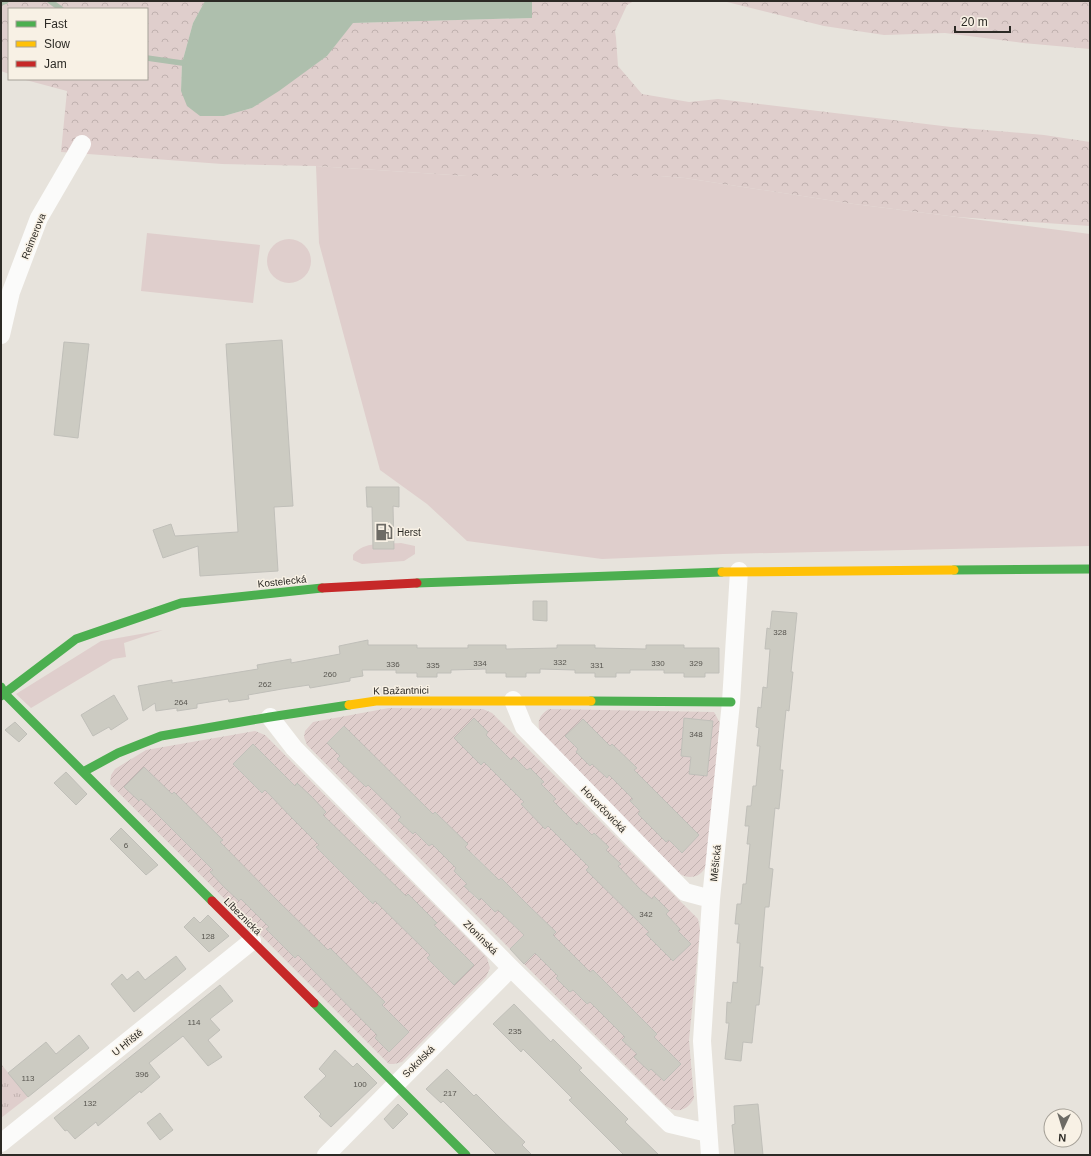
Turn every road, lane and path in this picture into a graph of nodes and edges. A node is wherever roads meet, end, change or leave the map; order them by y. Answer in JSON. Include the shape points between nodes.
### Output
{"nodes":[{"id":1,"x":82,"y":144,"type":"dead end"},
{"id":2,"x":1,"y":335,"type":"edge"},
{"id":3,"x":1090,"y":569,"type":"edge"},
{"id":4,"x":739,"y":571,"type":"junction"},
{"id":5,"x":2,"y":692,"type":"edge"},
{"id":6,"x":513,"y":700,"type":"junction"},
{"id":7,"x":731,"y":702,"type":"junction"},
{"id":8,"x":270,"y":716,"type":"junction"},
{"id":9,"x":83,"y":772,"type":"junction"},
{"id":10,"x":711,"y":899,"type":"junction"},
{"id":11,"x":252,"y":942,"type":"junction"},
{"id":12,"x":511,"y":968,"type":"junction"},
{"id":13,"x":395,"y":1084,"type":"junction"},
{"id":14,"x":708,"y":1133,"type":"junction"},
{"id":15,"x":1,"y":1143,"type":"edge"},
{"id":16,"x":326,"y":1155,"type":"edge"},
{"id":17,"x":466,"y":1155,"type":"edge"},
{"id":18,"x":710,"y":1155,"type":"edge"}],
"edges":[{"from":1,"to":2,"type":"street","name":"Reimerova","via":[[39,218],[12,292]]},
{"from":3,"to":4,"type":"street","name":"Kostelecká"},
{"from":4,"to":5,"type":"street","name":"Kostelecká","via":[[329,587],[181,603],[76,639]]},
{"from":4,"to":7,"type":"street","name":"Měšická"},
{"from":5,"to":9,"type":"street","name":"Líbeznická"},
{"from":6,"to":7,"type":"street","name":"K Bažantnici"},
{"from":6,"to":8,"type":"street","name":"K Bažantnici","via":[[376,701]]},
{"from":6,"to":10,"type":"street","name":"Hovorčovická","via":[[524,727],[685,892]]},
{"from":7,"to":10,"type":"street","name":"Měšická"},
{"from":8,"to":9,"type":"street","name":"K Bažantnici","via":[[161,736],[118,753]]},
{"from":8,"to":12,"type":"street","name":"Zlonínská","via":[[294,748]]},
{"from":9,"to":11,"type":"street","name":"Líbeznická"},
{"from":10,"to":14,"type":"street","name":"Měšická","via":[[702,1041]]},
{"from":11,"to":13,"type":"street","name":"Líbeznická"},
{"from":11,"to":15,"type":"street","name":"U Hřiště"},
{"from":12,"to":13,"type":"street","name":"Sokolská"},
{"from":12,"to":14,"type":"street","name":"Zlonínská","via":[[670,1124]]},
{"from":13,"to":16,"type":"street","name":"Sokolská"},
{"from":13,"to":17,"type":"street","name":"Líbeznická"},
{"from":14,"to":18,"type":"street","name":"Měšická"}]}
